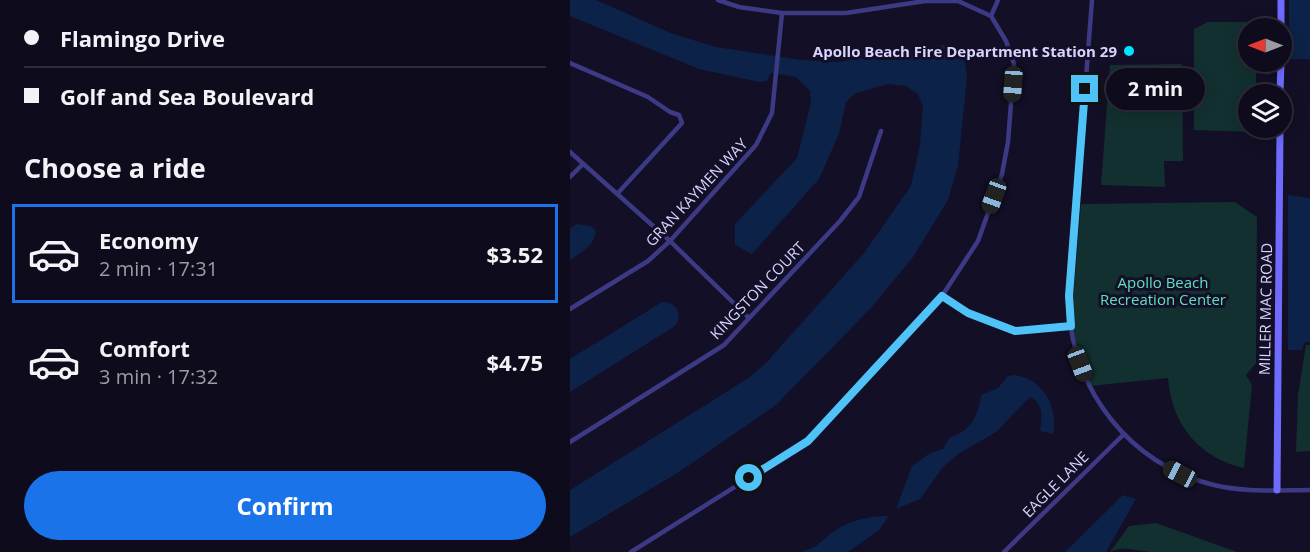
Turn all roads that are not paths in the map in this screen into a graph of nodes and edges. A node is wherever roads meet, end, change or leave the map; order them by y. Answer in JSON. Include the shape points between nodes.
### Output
{"nodes":[{"id":1,"x":718,"y":0,"type":"edge"},
{"id":2,"x":998,"y":0,"type":"edge"},
{"id":3,"x":1092,"y":0,"type":"edge"},
{"id":4,"x":1281,"y":0,"type":"edge"},
{"id":5,"x":782,"y":13,"type":"junction"},
{"id":6,"x":991,"y":16,"type":"junction"},
{"id":7,"x":1281,"y":18,"type":"edge"},
{"id":8,"x":570,"y":63,"type":"edge"},
{"id":9,"x":881,"y":131,"type":"dead end"},
{"id":10,"x":1280,"y":138,"type":"edge"},
{"id":11,"x":570,"y":152,"type":"edge"},
{"id":12,"x":583,"y":164,"type":"junction"},
{"id":13,"x":570,"y":177,"type":"edge"},
{"id":14,"x":618,"y":194,"type":"junction"},
{"id":15,"x":670,"y":241,"type":"junction"},
{"id":16,"x":942,"y":296,"type":"junction"},
{"id":17,"x":570,"y":309,"type":"edge"},
{"id":18,"x":749,"y":318,"type":"junction"},
{"id":19,"x":1071,"y":326,"type":"junction"},
{"id":20,"x":1124,"y":434,"type":"junction"},
{"id":21,"x":570,"y":442,"type":"edge"},
{"id":22,"x":1277,"y":490,"type":"junction"},
{"id":23,"x":1310,"y":490,"type":"edge"},
{"id":24,"x":631,"y":552,"type":"edge"},
{"id":25,"x":1004,"y":552,"type":"edge"}],
"edges":[{"from":1,"to":5,"type":"street"},
{"from":2,"to":6,"type":"street"},
{"from":3,"to":19,"type":"street","via":[[1069,296]]},
{"from":4,"to":7,"type":"street"},
{"from":5,"to":6,"type":"street","via":[[846,13],[958,1]]},
{"from":5,"to":15,"type":"street","name":"GRAN KAYMEN WAY","via":[[772,113],[756,145]]},
{"from":6,"to":16,"type":"street","via":[[1014,64],[1008,142],[1002,174],[978,241]]},
{"from":8,"to":14,"type":"street","via":[[648,97],[679,115],[682,123]]},
{"from":9,"to":18,"type":"street","name":"KINGSTON COURT","via":[[859,197]]},
{"from":10,"to":22,"type":"street","name":"MILLER MAC ROAD"},
{"from":11,"to":12,"type":"street"},
{"from":12,"to":13,"type":"street"},
{"from":12,"to":14,"type":"street"},
{"from":14,"to":15,"type":"street"},
{"from":15,"to":17,"type":"street","name":"GRAN KAYMEN WAY","via":[[648,261]]},
{"from":15,"to":18,"type":"street"},
{"from":16,"to":19,"type":"street","via":[[968,313],[1015,331]]},
{"from":16,"to":24,"type":"street","via":[[808,441]]},
{"from":18,"to":21,"type":"street","name":"KINGSTON COURT","via":[[724,345]]},
{"from":19,"to":20,"type":"street","via":[[1080,364],[1094,396]]},
{"from":20,"to":22,"type":"street","via":[[1150,456],[1195,480],[1238,489]]},
{"from":20,"to":25,"type":"street","name":"EAGLE LANE"},
{"from":22,"to":23,"type":"street"}]}
